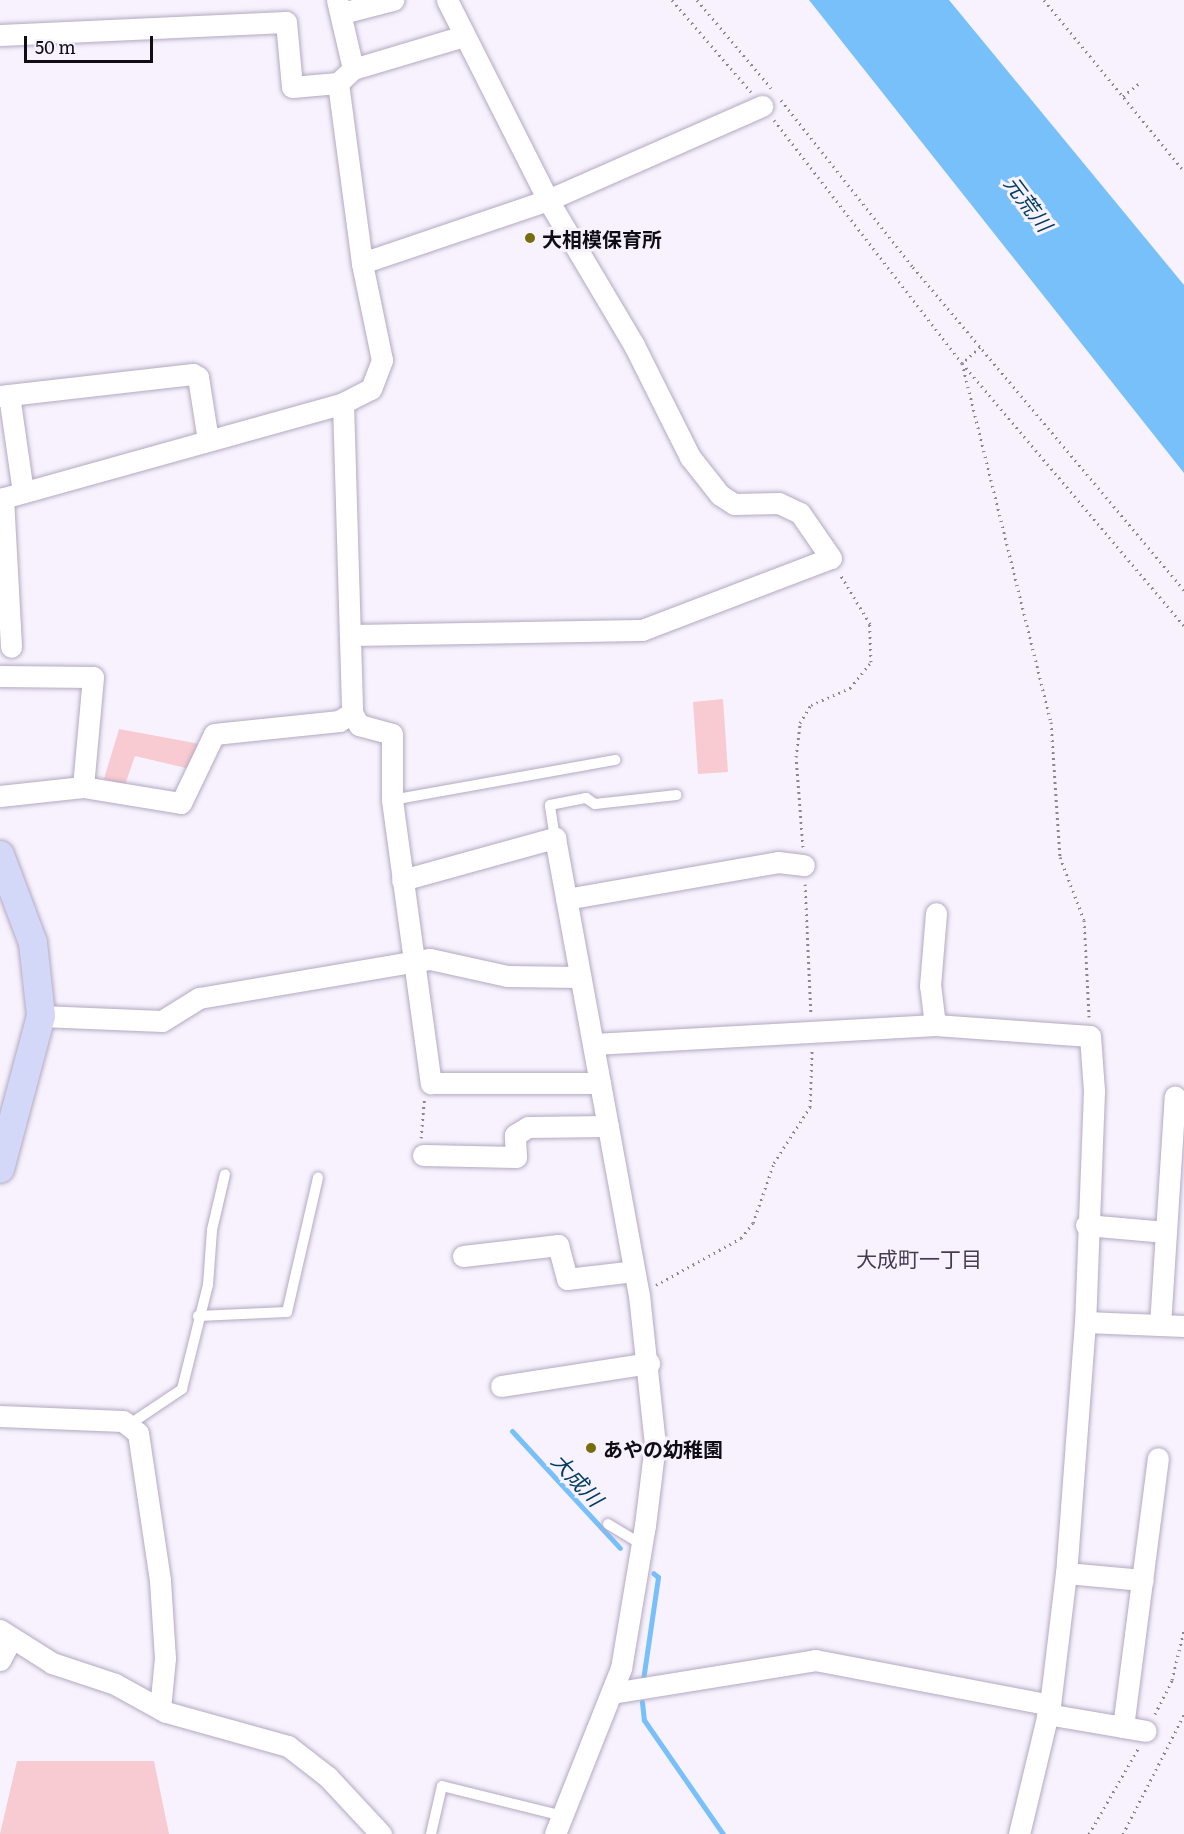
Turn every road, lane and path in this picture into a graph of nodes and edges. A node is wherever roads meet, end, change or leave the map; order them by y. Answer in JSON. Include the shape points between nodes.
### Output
{"nodes":[{"id":1,"x":393,"y":0,"type":"edge"},
{"id":2,"x":447,"y":0,"type":"edge"},
{"id":3,"x":672,"y":0,"type":"edge"},
{"id":4,"x":697,"y":0,"type":"edge"},
{"id":5,"x":1044,"y":0,"type":"edge"},
{"id":6,"x":340,"y":7,"type":"edge"},
{"id":7,"x":0,"y":35,"type":"edge"},
{"id":8,"x":464,"y":36,"type":"junction"},
{"id":9,"x":346,"y":76,"type":"junction"},
{"id":10,"x":1141,"y":82,"type":"dead end"},
{"id":11,"x":1123,"y":96,"type":"junction"},
{"id":12,"x":762,"y":106,"type":"junction"},
{"id":13,"x":1184,"y":171,"type":"edge"},
{"id":14,"x":548,"y":200,"type":"junction"},
{"id":15,"x":362,"y":263,"type":"junction"},
{"id":16,"x":980,"y":347,"type":"junction"},
{"id":17,"x":962,"y":363,"type":"junction"},
{"id":18,"x":5,"y":395,"type":"edge"},
{"id":19,"x":344,"y":403,"type":"junction"},
{"id":20,"x":208,"y":440,"type":"junction"},
{"id":21,"x":9,"y":496,"type":"edge"},
{"id":22,"x":831,"y":558,"type":"junction"},
{"id":23,"x":4,"y":578,"type":"edge"},
{"id":24,"x":1184,"y":590,"type":"edge"},
{"id":25,"x":1184,"y":626,"type":"edge"},
{"id":26,"x":350,"y":635,"type":"junction"},
{"id":27,"x":11,"y":647,"type":"dead end"},
{"id":28,"x":0,"y":676,"type":"edge"},
{"id":29,"x":352,"y":713,"type":"junction"},
{"id":30,"x":615,"y":760,"type":"dead end"},
{"id":31,"x":83,"y":787,"type":"junction"},
{"id":32,"x":677,"y":795,"type":"dead end"},
{"id":33,"x":0,"y":796,"type":"edge"},
{"id":34,"x":392,"y":800,"type":"junction"},
{"id":35,"x":555,"y":838,"type":"junction"},
{"id":36,"x":0,"y":855,"type":"edge"},
{"id":37,"x":804,"y":865,"type":"junction"},
{"id":38,"x":402,"y":880,"type":"junction"},
{"id":39,"x":566,"y":899,"type":"junction"},
{"id":40,"x":936,"y":913,"type":"dead end"},
{"id":41,"x":415,"y":961,"type":"junction"},
{"id":42,"x":580,"y":977,"type":"junction"},
{"id":43,"x":41,"y":1016,"type":"junction"},
{"id":44,"x":935,"y":1025,"type":"junction"},
{"id":45,"x":812,"y":1029,"type":"junction"},
{"id":46,"x":1090,"y":1036,"type":"junction"},
{"id":47,"x":594,"y":1044,"type":"junction"},
{"id":48,"x":431,"y":1083,"type":"junction"},
{"id":49,"x":600,"y":1083,"type":"junction"},
{"id":50,"x":1175,"y":1096,"type":"dead end"},
{"id":51,"x":608,"y":1126,"type":"junction"},
{"id":52,"x":423,"y":1155,"type":"joint"},
{"id":53,"x":0,"y":1169,"type":"edge"},
{"id":54,"x":225,"y":1174,"type":"dead end"},
{"id":55,"x":318,"y":1178,"type":"dead end"},
{"id":56,"x":1086,"y":1225,"type":"junction"},
{"id":57,"x":1166,"y":1232,"type":"junction"},
{"id":58,"x":463,"y":1256,"type":"dead end"},
{"id":59,"x":634,"y":1272,"type":"junction"},
{"id":60,"x":639,"y":1295,"type":"junction"},
{"id":61,"x":198,"y":1316,"type":"junction"},
{"id":62,"x":1085,"y":1322,"type":"junction"},
{"id":63,"x":1160,"y":1325,"type":"junction"},
{"id":64,"x":1184,"y":1326,"type":"edge"},
{"id":65,"x":649,"y":1363,"type":"junction"},
{"id":66,"x":501,"y":1386,"type":"dead end"},
{"id":67,"x":0,"y":1416,"type":"edge"},
{"id":68,"x":130,"y":1424,"type":"junction"},
{"id":69,"x":1158,"y":1458,"type":"dead end"},
{"id":70,"x":608,"y":1524,"type":"dead end"},
{"id":71,"x":641,"y":1544,"type":"junction"},
{"id":72,"x":1066,"y":1573,"type":"junction"},
{"id":73,"x":1143,"y":1580,"type":"junction"},
{"id":74,"x":6,"y":1635,"type":"edge"},
{"id":75,"x":0,"y":1660,"type":"edge"},
{"id":76,"x":612,"y":1693,"type":"junction"},
{"id":77,"x":160,"y":1709,"type":"junction"},
{"id":78,"x":1048,"y":1710,"type":"junction"},
{"id":79,"x":1184,"y":1715,"type":"edge"},
{"id":80,"x":1123,"y":1727,"type":"junction"},
{"id":81,"x":1146,"y":1731,"type":"dead end"},
{"id":82,"x":559,"y":1825,"type":"edge"},
{"id":83,"x":381,"y":1834,"type":"edge"},
{"id":84,"x":431,"y":1834,"type":"edge"},
{"id":85,"x":1019,"y":1834,"type":"edge"},
{"id":86,"x":1123,"y":1834,"type":"edge"}],
"edges":[{"from":1,"to":6,"type":"street"},
{"from":2,"to":8,"type":"street"},
{"from":3,"to":12,"type":"path"},
{"from":4,"to":16,"type":"path"},
{"from":5,"to":11,"type":"path"},
{"from":6,"to":9,"type":"street"},
{"from":7,"to":9,"type":"street","via":[[286,22],[292,87]]},
{"from":8,"to":9,"type":"street"},
{"from":8,"to":14,"type":"street"},
{"from":9,"to":15,"type":"street"},
{"from":10,"to":11,"type":"path"},
{"from":11,"to":13,"type":"path"},
{"from":12,"to":14,"type":"street"},
{"from":12,"to":17,"type":"path"},
{"from":14,"to":15,"type":"street"},
{"from":14,"to":22,"type":"street","via":[[634,345],[690,456],[720,495],[734,504],[779,503],[800,513]]},
{"from":15,"to":19,"type":"street","via":[[382,360],[371,389]]},
{"from":16,"to":17,"type":"path"},
{"from":16,"to":24,"type":"path"},
{"from":17,"to":25,"type":"path"},
{"from":17,"to":46,"type":"path","via":[[1051,722],[1060,857],[1084,921]]},
{"from":18,"to":20,"type":"street","via":[[194,374],[198,377]]},
{"from":18,"to":21,"type":"street"},
{"from":19,"to":20,"type":"street"},
{"from":19,"to":26,"type":"street"},
{"from":20,"to":21,"type":"street"},
{"from":21,"to":23,"type":"street"},
{"from":22,"to":26,"type":"street","via":[[642,630]]},
{"from":22,"to":37,"type":"path","via":[[870,624],[871,662],[850,688],[811,705],[800,723],[796,757]]},
{"from":23,"to":27,"type":"street"},
{"from":26,"to":29,"type":"street"},
{"from":28,"to":31,"type":"street","via":[[93,677]]},
{"from":29,"to":31,"type":"street","via":[[339,721],[214,734],[181,803]]},
{"from":29,"to":34,"type":"street","via":[[359,725],[392,734]]},
{"from":30,"to":34,"type":"lane"},
{"from":31,"to":33,"type":"street"},
{"from":32,"to":35,"type":"lane","via":[[595,804],[586,798],[550,805]]},
{"from":34,"to":38,"type":"street"},
{"from":35,"to":38,"type":"street"},
{"from":35,"to":39,"type":"street"},
{"from":36,"to":43,"type":"street","via":[[33,943]]},
{"from":37,"to":39,"type":"street","via":[[778,862]]},
{"from":37,"to":45,"type":"path"},
{"from":38,"to":41,"type":"street"},
{"from":39,"to":42,"type":"street"},
{"from":40,"to":44,"type":"street","via":[[930,986]]},
{"from":41,"to":42,"type":"street","via":[[430,959],[507,976]]},
{"from":41,"to":43,"type":"street","via":[[199,998],[162,1021]]},
{"from":41,"to":48,"type":"street"},
{"from":42,"to":47,"type":"street"},
{"from":43,"to":53,"type":"street"},
{"from":44,"to":45,"type":"street"},
{"from":44,"to":46,"type":"street"},
{"from":45,"to":47,"type":"street"},
{"from":45,"to":60,"type":"path","via":[[810,1107],[774,1162],[753,1223],[741,1238]]},
{"from":46,"to":56,"type":"street","via":[[1094,1092]]},
{"from":47,"to":49,"type":"street"},
{"from":48,"to":49,"type":"street"},
{"from":48,"to":52,"type":"path","via":[[424,1091]]},
{"from":49,"to":51,"type":"street"},
{"from":50,"to":57,"type":"street"},
{"from":51,"to":52,"type":"street","via":[[528,1127],[515,1135],[516,1157]]},
{"from":51,"to":59,"type":"street"},
{"from":54,"to":61,"type":"lane","via":[[213,1230],[208,1285]]},
{"from":55,"to":61,"type":"lane","via":[[287,1312]]},
{"from":56,"to":57,"type":"street"},
{"from":56,"to":62,"type":"street"},
{"from":57,"to":63,"type":"street"},
{"from":58,"to":59,"type":"street","via":[[558,1245],[567,1279]]},
{"from":59,"to":60,"type":"street"},
{"from":60,"to":65,"type":"street"},
{"from":61,"to":68,"type":"lane","via":[[182,1389]]},
{"from":62,"to":63,"type":"street"},
{"from":62,"to":72,"type":"street"},
{"from":63,"to":64,"type":"street"},
{"from":65,"to":66,"type":"street"},
{"from":65,"to":71,"type":"street","via":[[655,1444]]},
{"from":67,"to":68,"type":"street"},
{"from":68,"to":77,"type":"street","via":[[138,1433],[159,1571],[165,1658]]},
{"from":69,"to":73,"type":"street"},
{"from":70,"to":71,"type":"lane"},
{"from":71,"to":76,"type":"street","via":[[621,1668]]},
{"from":72,"to":73,"type":"street"},
{"from":72,"to":78,"type":"street"},
{"from":73,"to":80,"type":"street"},
{"from":74,"to":75,"type":"street"},
{"from":74,"to":77,"type":"street","via":[[52,1663],[115,1684]]},
{"from":76,"to":78,"type":"street","via":[[814,1660]]},
{"from":76,"to":82,"type":"street"},
{"from":77,"to":83,"type":"street","via":[[298,1752]]},
{"from":78,"to":80,"type":"street"},
{"from":78,"to":85,"type":"street"},
{"from":79,"to":86,"type":"path"},
{"from":80,"to":81,"type":"street"},
{"from":82,"to":84,"type":"lane","via":[[442,1786]]}]}
